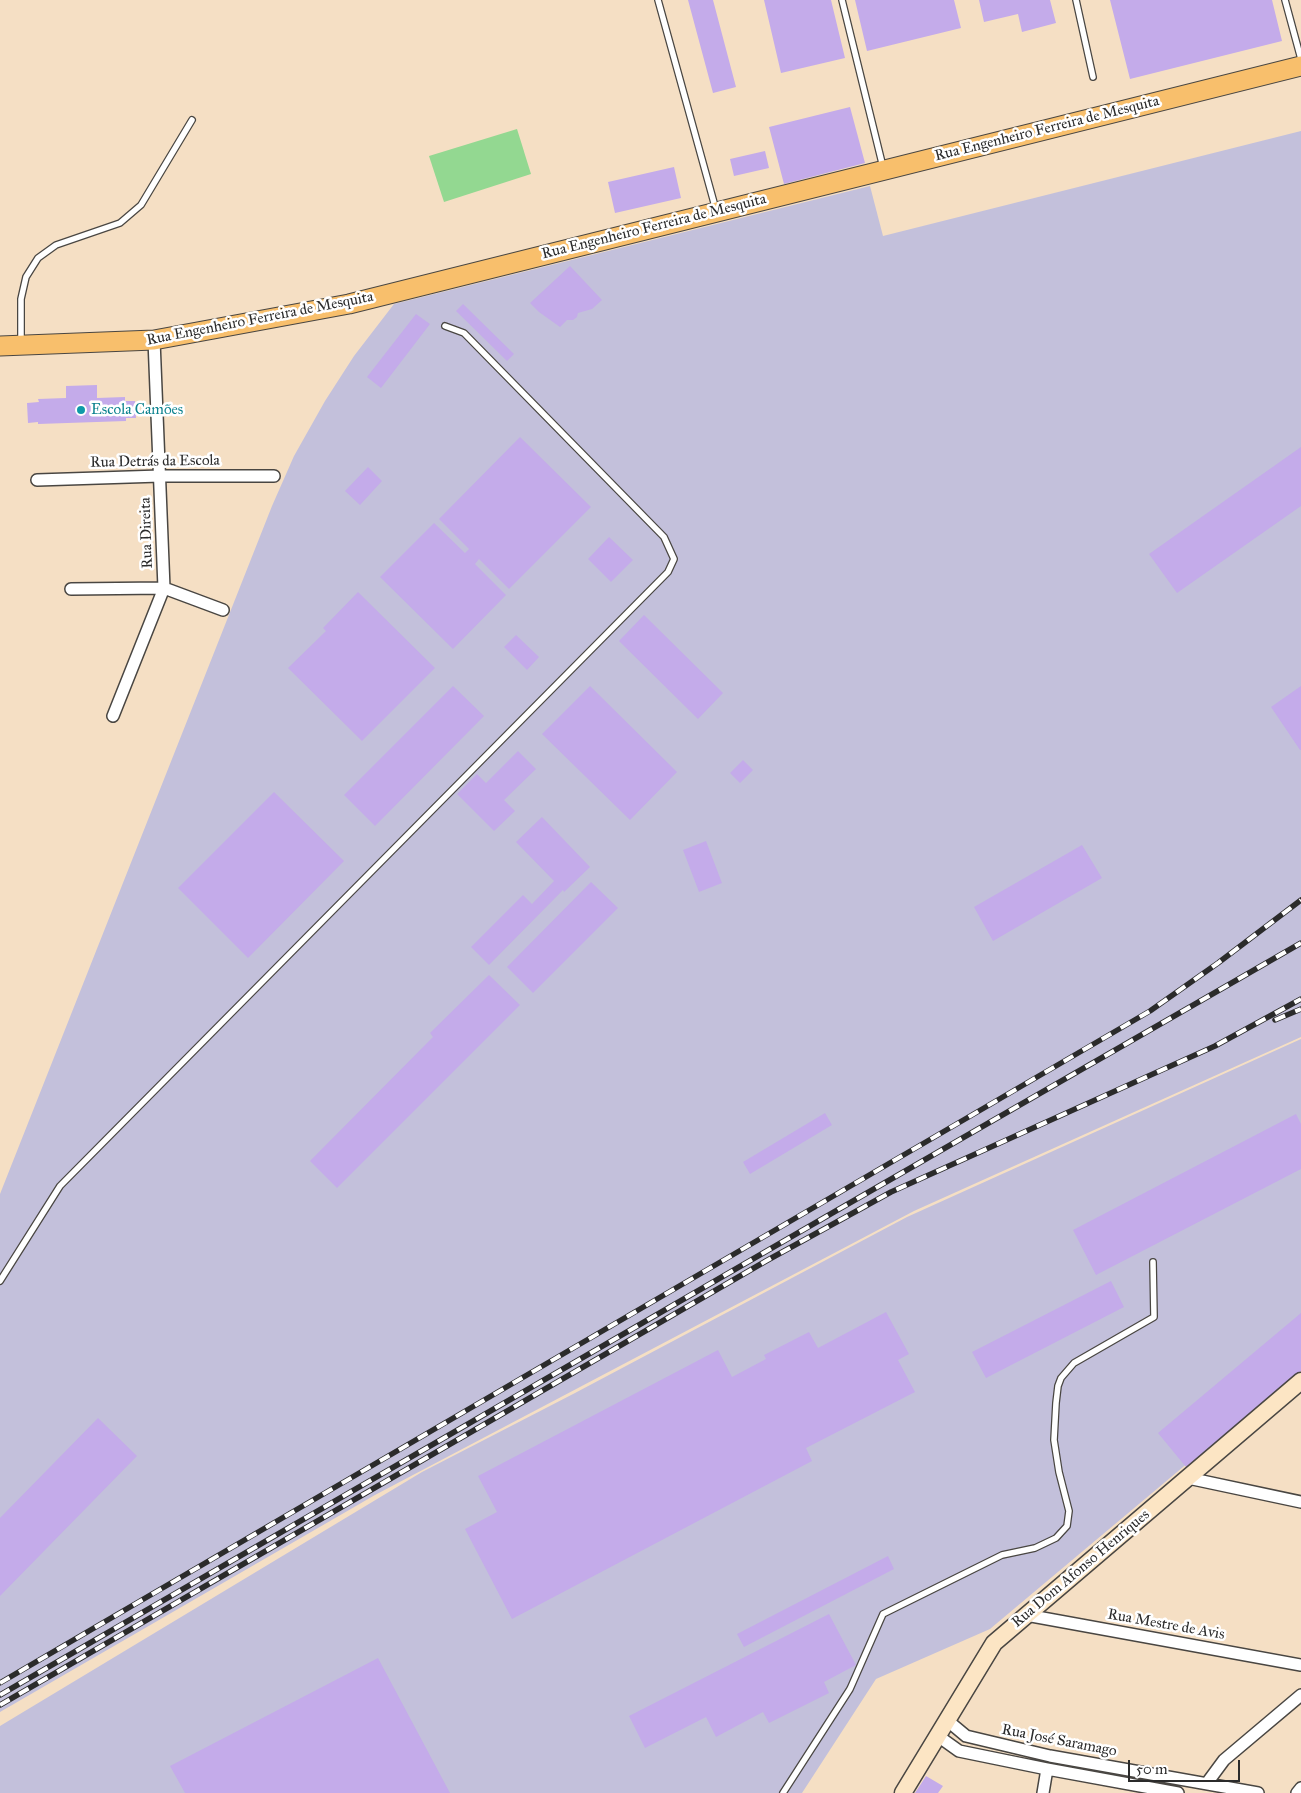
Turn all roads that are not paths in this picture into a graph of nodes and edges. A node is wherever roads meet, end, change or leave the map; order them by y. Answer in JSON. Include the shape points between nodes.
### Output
{"nodes":[{"id":1,"x":658,"y":0,"type":"edge"},
{"id":2,"x":842,"y":0,"type":"edge"},
{"id":3,"x":1076,"y":0,"type":"edge"},
{"id":4,"x":1285,"y":0,"type":"edge"},
{"id":5,"x":1301,"y":58,"type":"edge"},
{"id":6,"x":1301,"y":66,"type":"edge"},
{"id":7,"x":1093,"y":77,"type":"dead end"},
{"id":8,"x":192,"y":120,"type":"dead end"},
{"id":9,"x":883,"y":170,"type":"junction"},
{"id":10,"x":716,"y":212,"type":"junction"},
{"id":11,"x":445,"y":326,"type":"dead end"},
{"id":12,"x":154,"y":340,"type":"junction"},
{"id":13,"x":21,"y":345,"type":"junction"},
{"id":14,"x":0,"y":346,"type":"edge"},
{"id":15,"x":160,"y":476,"type":"junction"},
{"id":16,"x":274,"y":476,"type":"dead end"},
{"id":17,"x":37,"y":480,"type":"dead end"},
{"id":18,"x":164,"y":588,"type":"junction"},
{"id":19,"x":71,"y":589,"type":"dead end"},
{"id":20,"x":223,"y":610,"type":"dead end"},
{"id":21,"x":113,"y":716,"type":"dead end"},
{"id":22,"x":1153,"y":1262,"type":"dead end"},
{"id":23,"x":0,"y":1282,"type":"edge"},
{"id":24,"x":1301,"y":1381,"type":"edge"},
{"id":25,"x":1188,"y":1478,"type":"junction"},
{"id":26,"x":1301,"y":1502,"type":"edge"},
{"id":27,"x":1026,"y":1615,"type":"junction"},
{"id":28,"x":1301,"y":1665,"type":"edge"},
{"id":29,"x":1301,"y":1695,"type":"edge"},
{"id":30,"x":948,"y":1721,"type":"junction"},
{"id":31,"x":938,"y":1736,"type":"junction"},
{"id":32,"x":1050,"y":1756,"type":"junction"},
{"id":33,"x":1047,"y":1769,"type":"junction"},
{"id":34,"x":1205,"y":1786,"type":"junction"},
{"id":35,"x":1301,"y":1788,"type":"edge"},
{"id":36,"x":783,"y":1793,"type":"edge"},
{"id":37,"x":903,"y":1793,"type":"edge"},
{"id":38,"x":1043,"y":1793,"type":"edge"},
{"id":39,"x":1178,"y":1793,"type":"edge"},
{"id":40,"x":1258,"y":1793,"type":"edge"},
{"id":41,"x":1297,"y":1793,"type":"edge"}],
"edges":[{"from":1,"to":10,"type":"lane"},
{"from":2,"to":9,"type":"lane"},
{"from":3,"to":7,"type":"lane"},
{"from":4,"to":5,"type":"lane"},
{"from":6,"to":9,"type":"main road","name":"Rua Engenheiro Ferreira de Mesquita"},
{"from":8,"to":13,"type":"lane","via":[[141,205],[120,223],[56,245],[38,258],[26,277],[21,299]]},
{"from":9,"to":10,"type":"main road","name":"Rua Engenheiro Ferreira de Mesquita"},
{"from":10,"to":12,"type":"main road","name":"Rua Engenheiro Ferreira de Mesquita","via":[[349,304]]},
{"from":11,"to":23,"type":"lane","via":[[464,333],[664,537],[674,559],[668,572],[60,1186]]},
{"from":12,"to":13,"type":"main road","name":"Rua Engenheiro Ferreira de Mesquita"},
{"from":12,"to":15,"type":"street","name":"Rua Direita"},
{"from":13,"to":14,"type":"main road","name":"Rua Engenheiro Ferreira de Mesquita"},
{"from":15,"to":16,"type":"street","name":"Rua Detrás da Escola"},
{"from":15,"to":17,"type":"street","name":"Rua Detrás da Escola"},
{"from":15,"to":18,"type":"street","name":"Rua Direita"},
{"from":18,"to":19,"type":"street"},
{"from":18,"to":20,"type":"street"},
{"from":18,"to":21,"type":"street","name":"Rua Direita"},
{"from":22,"to":36,"type":"lane","via":[[1154,1317],[1074,1364],[1058,1386],[1054,1440],[1068,1510],[1067,1526],[1056,1538],[1035,1548],[1002,1555],[883,1614],[850,1689]]},
{"from":24,"to":25,"type":"street","name":"Rua Dom Afonso Henriques"},
{"from":25,"to":26,"type":"street"},
{"from":25,"to":27,"type":"street","name":"Rua Dom Afonso Henriques"},
{"from":27,"to":28,"type":"street","name":"Rua Mestre de Avis"},
{"from":27,"to":30,"type":"street","name":"Rua Dom Afonso Henriques","via":[[994,1643]]},
{"from":29,"to":34,"type":"street","via":[[1224,1760]]},
{"from":30,"to":31,"type":"street","name":"Rua Dom Afonso Henriques"},
{"from":30,"to":32,"type":"street","name":"Rua José Saramago","via":[[966,1736]]},
{"from":31,"to":33,"type":"street","name":"Rua José Saramago","via":[[959,1750]]},
{"from":31,"to":37,"type":"street","name":"Rua Dom Afonso Henriques"},
{"from":32,"to":33,"type":"lane"},
{"from":32,"to":34,"type":"street","name":"Rua José Saramago"},
{"from":33,"to":38,"type":"street"},
{"from":33,"to":39,"type":"street","name":"Rua José Saramago"},
{"from":34,"to":40,"type":"street","name":"Rua José Saramago"},
{"from":35,"to":41,"type":"street"}]}
